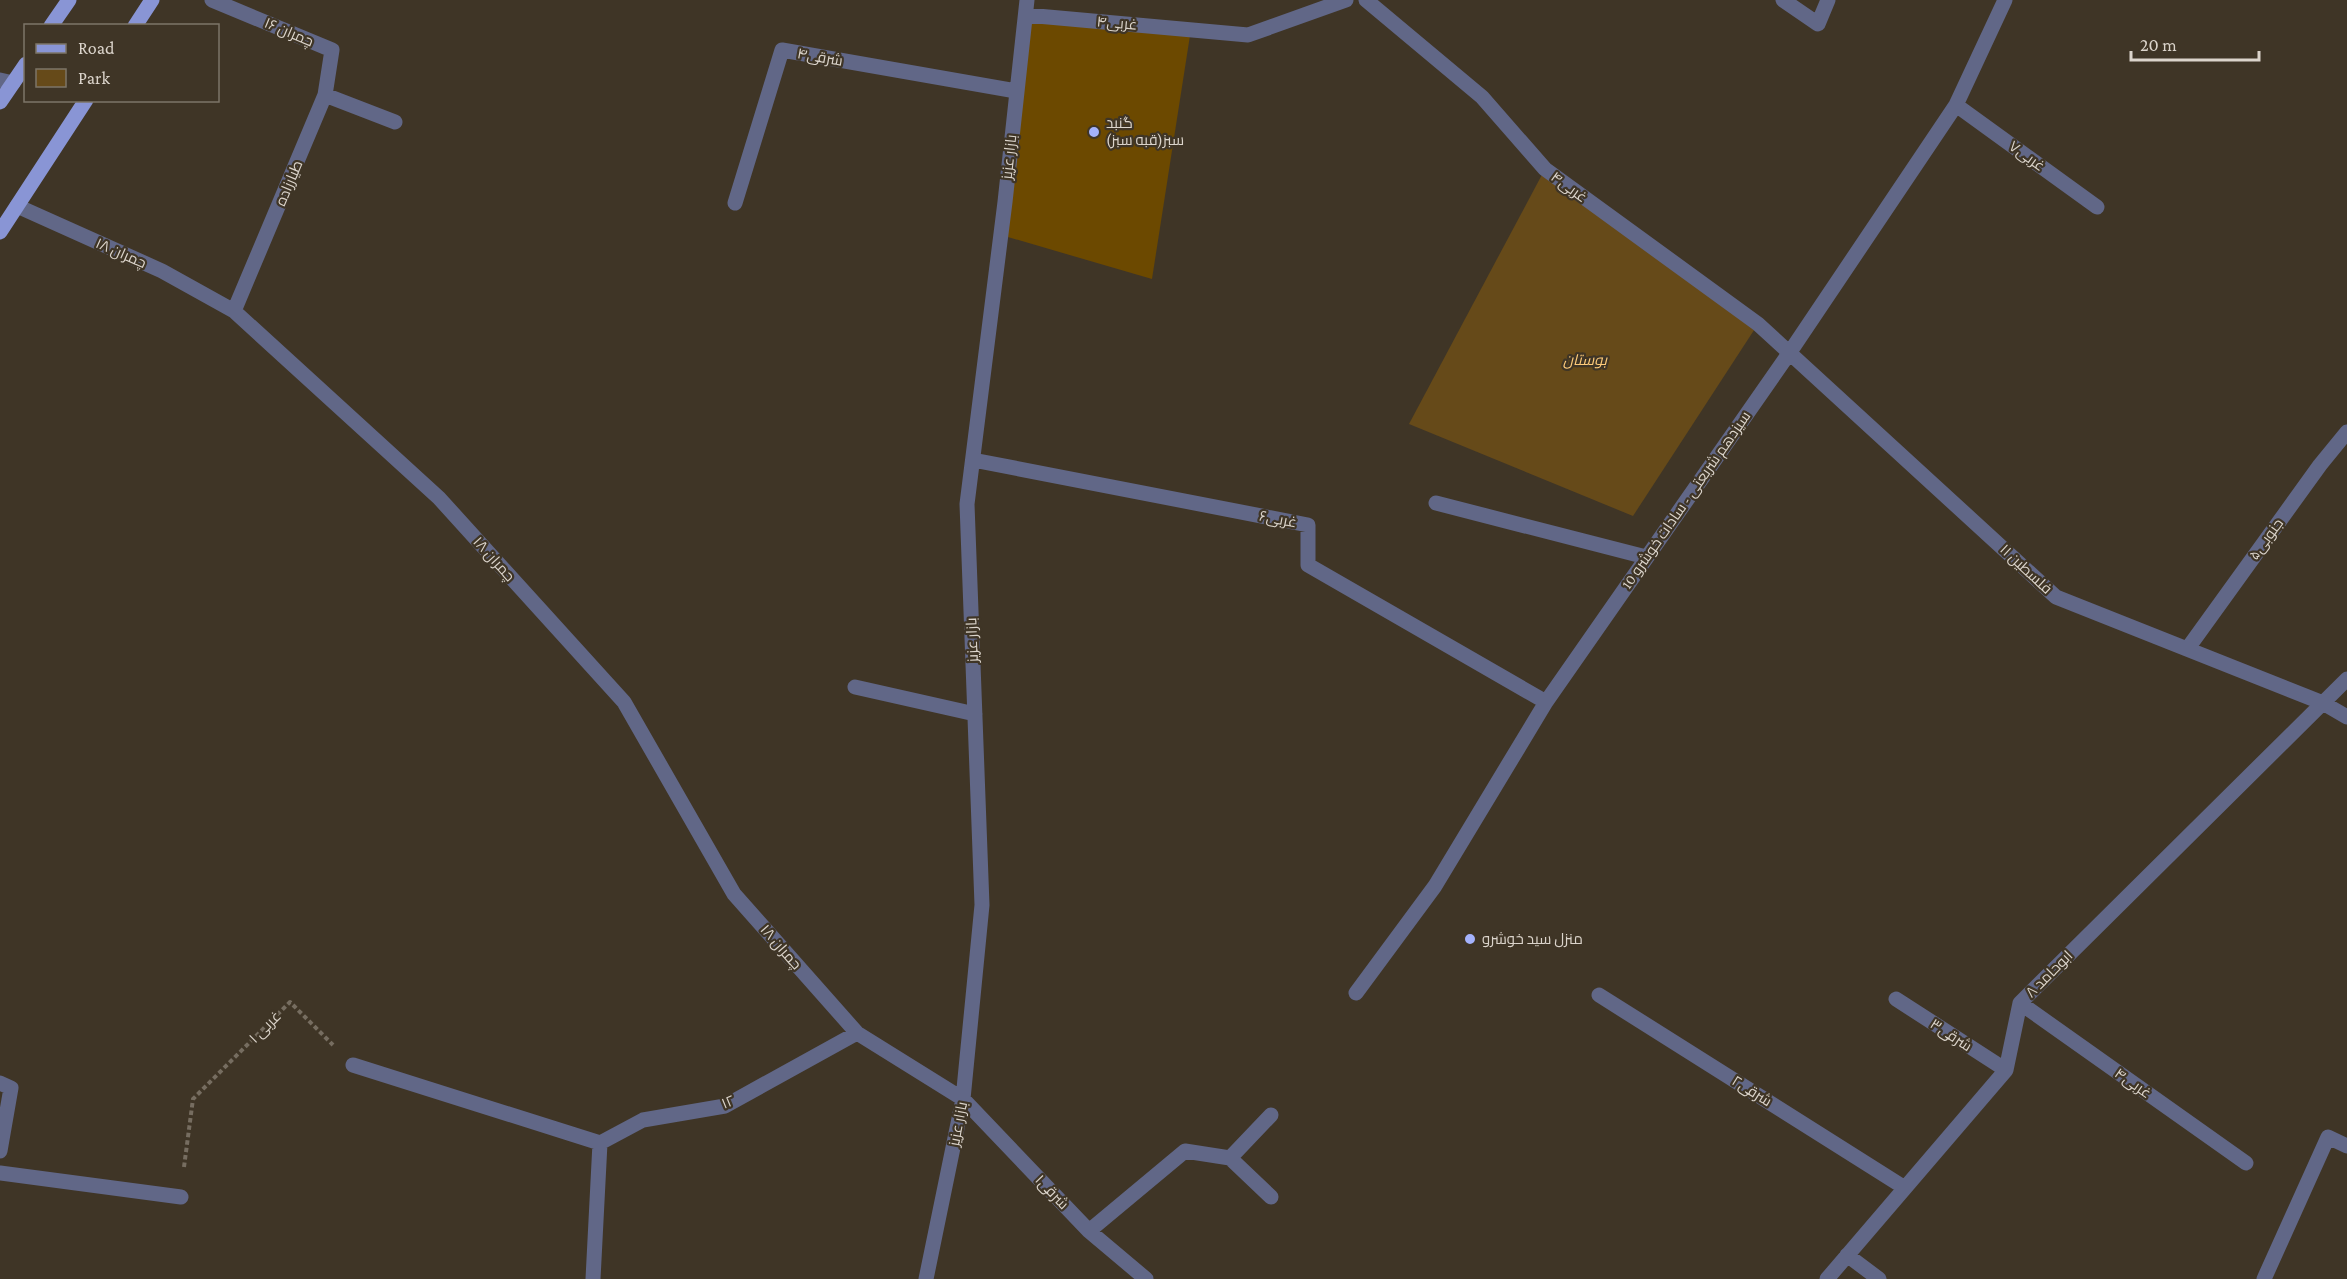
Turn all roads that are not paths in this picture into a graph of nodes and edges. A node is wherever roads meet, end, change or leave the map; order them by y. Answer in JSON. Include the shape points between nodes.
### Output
{"nodes":[{"id":1,"x":69,"y":0,"type":"edge"},
{"id":2,"x":152,"y":0,"type":"edge"},
{"id":3,"x":212,"y":0,"type":"edge"},
{"id":4,"x":1346,"y":0,"type":"edge"},
{"id":5,"x":1366,"y":0,"type":"edge"},
{"id":6,"x":1783,"y":0,"type":"edge"},
{"id":7,"x":1828,"y":0,"type":"edge"},
{"id":8,"x":2005,"y":0,"type":"edge"},
{"id":9,"x":1026,"y":8,"type":"edge"},
{"id":10,"x":52,"y":24,"type":"edge"},
{"id":11,"x":136,"y":24,"type":"edge"},
{"id":12,"x":332,"y":50,"type":"joint"},
{"id":13,"x":24,"y":66,"type":"edge"},
{"id":14,"x":6,"y":81,"type":"edge"},
{"id":15,"x":1016,"y":91,"type":"junction"},
{"id":16,"x":325,"y":95,"type":"junction"},
{"id":17,"x":0,"y":102,"type":"edge"},
{"id":18,"x":85,"y":102,"type":"edge"},
{"id":19,"x":1956,"y":105,"type":"junction"},
{"id":20,"x":395,"y":122,"type":"dead end"},
{"id":21,"x":735,"y":203,"type":"dead end"},
{"id":22,"x":17,"y":206,"type":"junction"},
{"id":23,"x":2097,"y":207,"type":"dead end"},
{"id":24,"x":0,"y":232,"type":"edge"},
{"id":25,"x":234,"y":311,"type":"junction"},
{"id":26,"x":1790,"y":352,"type":"junction"},
{"id":27,"x":2347,"y":432,"type":"edge"},
{"id":28,"x":973,"y":460,"type":"junction"},
{"id":29,"x":1436,"y":503,"type":"dead end"},
{"id":30,"x":1646,"y":557,"type":"junction"},
{"id":31,"x":2188,"y":648,"type":"junction"},
{"id":32,"x":2347,"y":679,"type":"edge"},
{"id":33,"x":855,"y":687,"type":"dead end"},
{"id":34,"x":1546,"y":702,"type":"junction"},
{"id":35,"x":2324,"y":704,"type":"junction"},
{"id":36,"x":975,"y":714,"type":"junction"},
{"id":37,"x":2347,"y":717,"type":"edge"},
{"id":38,"x":1356,"y":993,"type":"dead end"},
{"id":39,"x":1599,"y":995,"type":"dead end"},
{"id":40,"x":1896,"y":999,"type":"dead end"},
{"id":41,"x":2020,"y":1003,"type":"junction"},
{"id":42,"x":857,"y":1033,"type":"junction"},
{"id":43,"x":353,"y":1065,"type":"road end"},
{"id":44,"x":2006,"y":1070,"type":"junction"},
{"id":45,"x":0,"y":1083,"type":"edge"},
{"id":46,"x":963,"y":1099,"type":"junction"},
{"id":47,"x":1271,"y":1115,"type":"dead end"},
{"id":48,"x":600,"y":1143,"type":"junction"},
{"id":49,"x":2347,"y":1146,"type":"edge"},
{"id":50,"x":0,"y":1151,"type":"edge"},
{"id":51,"x":1230,"y":1158,"type":"junction"},
{"id":52,"x":2246,"y":1163,"type":"dead end"},
{"id":53,"x":0,"y":1173,"type":"edge"},
{"id":54,"x":1905,"y":1188,"type":"junction"},
{"id":55,"x":181,"y":1197,"type":"road end"},
{"id":56,"x":1271,"y":1197,"type":"dead end"},
{"id":57,"x":1089,"y":1231,"type":"junction"},
{"id":58,"x":1847,"y":1255,"type":"junction"},
{"id":59,"x":593,"y":1279,"type":"edge"},
{"id":60,"x":926,"y":1279,"type":"edge"},
{"id":61,"x":1146,"y":1279,"type":"edge"},
{"id":62,"x":1827,"y":1279,"type":"edge"},
{"id":63,"x":1879,"y":1279,"type":"edge"},
{"id":64,"x":2264,"y":1279,"type":"edge"}],
"edges":[{"from":1,"to":10,"type":"main road"},
{"from":2,"to":11,"type":"main road"},
{"from":3,"to":12,"type":"street","name":"چمران ۱۶"},
{"from":4,"to":9,"type":"street","name":"غربی۴","via":[[1248,34]]},
{"from":5,"to":26,"type":"street","name":"غربی۴","via":[[1482,97],[1545,169],[1758,324]]},
{"from":6,"to":7,"type":"street","via":[[1818,24]]},
{"from":8,"to":19,"type":"street","name":"سیزدهم شریعتی - سادات خوشرو 10"},
{"from":9,"to":15,"type":"street","name":"بازار عزیز"},
{"from":12,"to":16,"type":"street","name":"طیارزاده"},
{"from":13,"to":14,"type":"main road"},
{"from":14,"to":17,"type":"main road"},
{"from":15,"to":21,"type":"street","name":"شرقی۴","via":[[782,50]]},
{"from":15,"to":28,"type":"street","name":"بازار عزیز"},
{"from":16,"to":20,"type":"street"},
{"from":16,"to":25,"type":"street","name":"طیارزاده"},
{"from":18,"to":22,"type":"main road"},
{"from":19,"to":23,"type":"street","name":"غربی۷"},
{"from":19,"to":26,"type":"street","name":"سیزدهم شریعتی - سادات خوشرو 10"},
{"from":22,"to":24,"type":"main road"},
{"from":22,"to":25,"type":"street","name":"چمران ۱۸","via":[[162,271]]},
{"from":25,"to":42,"type":"street","name":"چمران ۱۸","via":[[439,498],[624,702],[734,894]]},
{"from":26,"to":30,"type":"street","name":"سیزدهم شریعتی - سادات خوشرو 10"},
{"from":26,"to":31,"type":"street","name":"فلسطین ۱۱","via":[[2056,597]]},
{"from":27,"to":31,"type":"street","name":"جنوبی۵"},
{"from":28,"to":34,"type":"street","name":"غربی۶","via":[[1308,525],[1308,565]]},
{"from":28,"to":36,"type":"street","name":"بازار عزیز","via":[[967,504]]},
{"from":29,"to":30,"type":"street"},
{"from":30,"to":34,"type":"street","name":"سیزدهم شریعتی - سادات خوشرو 10"},
{"from":31,"to":35,"type":"street","name":"فلسطین ۱۱"},
{"from":32,"to":35,"type":"street","name":"ابوحامد ۸"},
{"from":33,"to":36,"type":"street"},
{"from":34,"to":38,"type":"street","name":"سیزدهم شریعتی - سادات خوشرو 10","via":[[1435,886]]},
{"from":35,"to":37,"type":"street","name":"فلسطین ۱۱"},
{"from":35,"to":41,"type":"street","name":"ابوحامد ۸"},
{"from":36,"to":46,"type":"street","name":"بازار عزیز","via":[[982,905]]},
{"from":39,"to":54,"type":"street","name":"شرقی۲"},
{"from":40,"to":44,"type":"street","name":"شرقی۳"},
{"from":41,"to":44,"type":"street","name":"ابوحامد ۸"},
{"from":41,"to":52,"type":"street","name":"غربی۴"},
{"from":42,"to":46,"type":"street"},
{"from":42,"to":48,"type":"street","name":"۱۲","via":[[725,1106],[643,1120]]},
{"from":43,"to":48,"type":"street"},
{"from":44,"to":54,"type":"street","name":"ابوحامد ۸"},
{"from":45,"to":50,"type":"street","via":[[11,1088]]},
{"from":46,"to":57,"type":"street","name":"شرقی۱"},
{"from":46,"to":60,"type":"street","name":"بازار عزیز"},
{"from":47,"to":51,"type":"street"},
{"from":48,"to":59,"type":"street"},
{"from":49,"to":64,"type":"street","via":[[2328,1137]]},
{"from":51,"to":56,"type":"street"},
{"from":51,"to":57,"type":"street","via":[[1185,1151]]},
{"from":53,"to":55,"type":"street"},
{"from":54,"to":58,"type":"street","name":"ابوحامد ۸"},
{"from":57,"to":61,"type":"street","name":"شرقی۱"},
{"from":58,"to":62,"type":"street","name":"ابوحامد ۸"},
{"from":58,"to":63,"type":"street"}]}
